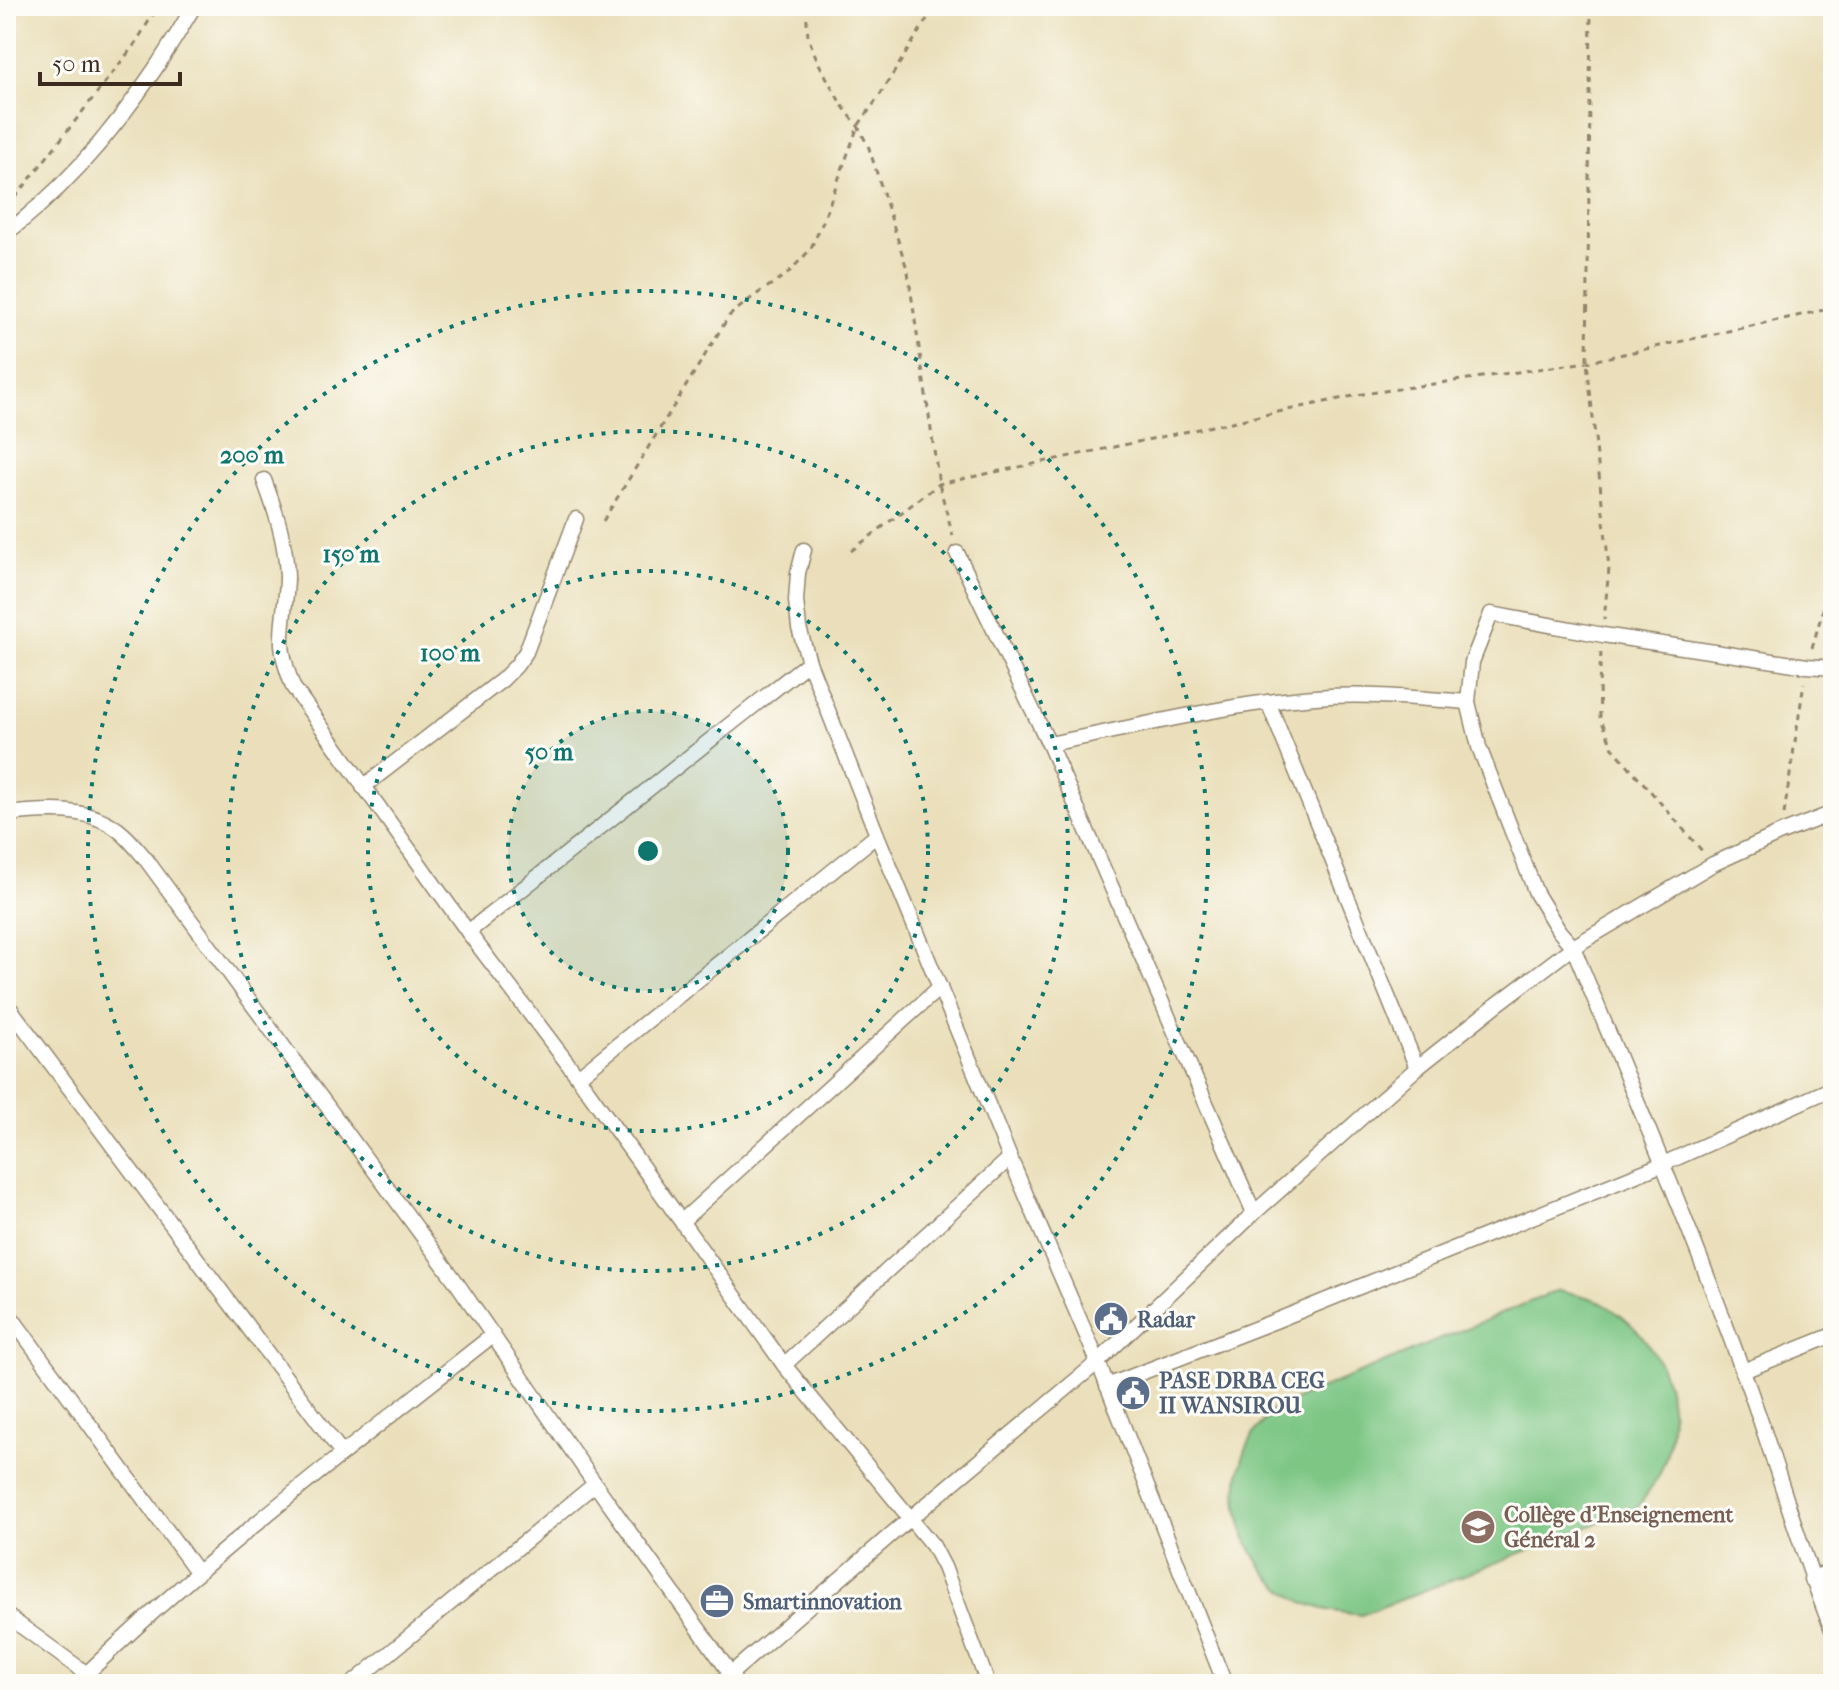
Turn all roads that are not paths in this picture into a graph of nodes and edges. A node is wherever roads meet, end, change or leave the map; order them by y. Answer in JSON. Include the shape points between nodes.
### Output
{"nodes":[{"id":1,"x":194,"y":6,"type":"edge"},
{"id":2,"x":6,"y":233,"type":"edge"},
{"id":3,"x":264,"y":480,"type":"dead end"},
{"id":4,"x":576,"y":519,"type":"dead end"},
{"id":5,"x":804,"y":550,"type":"dead end"},
{"id":6,"x":957,"y":553,"type":"road end"},
{"id":7,"x":809,"y":662,"type":"junction"},
{"id":8,"x":1833,"y":668,"type":"edge"},
{"id":9,"x":1268,"y":702,"type":"junction"},
{"id":10,"x":1468,"y":702,"type":"junction"},
{"id":11,"x":1049,"y":744,"type":"junction"},
{"id":12,"x":363,"y":787,"type":"junction"},
{"id":13,"x":1833,"y":813,"type":"edge"},
{"id":14,"x":6,"y":814,"type":"edge"},
{"id":15,"x":877,"y":835,"type":"junction"},
{"id":16,"x":468,"y":932,"type":"junction"},
{"id":17,"x":1573,"y":947,"type":"junction"},
{"id":18,"x":940,"y":987,"type":"junction"},
{"id":19,"x":6,"y":1003,"type":"edge"},
{"id":20,"x":1417,"y":1068,"type":"junction"},
{"id":21,"x":578,"y":1077,"type":"junction"},
{"id":22,"x":1833,"y":1088,"type":"edge"},
{"id":23,"x":1010,"y":1158,"type":"junction"},
{"id":24,"x":1663,"y":1164,"type":"junction"},
{"id":25,"x":1254,"y":1213,"type":"junction"},
{"id":26,"x":682,"y":1221,"type":"junction"},
{"id":27,"x":6,"y":1310,"type":"edge"},
{"id":28,"x":6,"y":1328,"type":"edge"},
{"id":29,"x":23,"y":1334,"type":"junction"},
{"id":30,"x":493,"y":1335,"type":"junction"},
{"id":31,"x":1833,"y":1335,"type":"edge"},
{"id":32,"x":1098,"y":1362,"type":"junction"},
{"id":33,"x":784,"y":1365,"type":"junction"},
{"id":34,"x":1743,"y":1371,"type":"junction"},
{"id":35,"x":1107,"y":1386,"type":"junction"},
{"id":36,"x":342,"y":1453,"type":"junction"},
{"id":37,"x":595,"y":1484,"type":"junction"},
{"id":38,"x":910,"y":1520,"type":"junction"},
{"id":39,"x":1833,"y":1570,"type":"edge"},
{"id":40,"x":198,"y":1573,"type":"junction"},
{"id":41,"x":1811,"y":1579,"type":"junction"},
{"id":42,"x":6,"y":1615,"type":"edge"},
{"id":43,"x":1833,"y":1632,"type":"edge"},
{"id":44,"x":733,"y":1679,"type":"edge"},
{"id":45,"x":86,"y":1681,"type":"edge"},
{"id":46,"x":352,"y":1684,"type":"edge"},
{"id":47,"x":719,"y":1684,"type":"edge"},
{"id":48,"x":988,"y":1684,"type":"edge"},
{"id":49,"x":1225,"y":1684,"type":"edge"}],
"edges":[{"from":1,"to":2,"type":"street","via":[[114,126],[62,185]]},
{"from":3,"to":12,"type":"street","via":[[285,547],[284,662],[293,687]]},
{"from":4,"to":12,"type":"street","via":[[516,666]]},
{"from":5,"to":7,"type":"street","via":[[796,601]]},
{"from":6,"to":11,"type":"street"},
{"from":7,"to":15,"type":"street"},
{"from":7,"to":16,"type":"street"},
{"from":8,"to":10,"type":"street","via":[[1491,614],[1472,662]]},
{"from":9,"to":10,"type":"street","via":[[1360,695]]},
{"from":9,"to":11,"type":"street"},
{"from":9,"to":20,"type":"street"},
{"from":10,"to":17,"type":"street","via":[[1479,747],[1536,893]]},
{"from":11,"to":25,"type":"street"},
{"from":12,"to":16,"type":"street"},
{"from":13,"to":17,"type":"street","via":[[1713,864]]},
{"from":14,"to":30,"type":"street","via":[[66,811],[98,818],[122,832]]},
{"from":15,"to":18,"type":"street"},
{"from":15,"to":21,"type":"street"},
{"from":16,"to":21,"type":"street"},
{"from":17,"to":20,"type":"street"},
{"from":17,"to":24,"type":"street"},
{"from":18,"to":23,"type":"street"},
{"from":18,"to":26,"type":"street"},
{"from":19,"to":36,"type":"street"},
{"from":20,"to":25,"type":"street"},
{"from":21,"to":26,"type":"street"},
{"from":22,"to":24,"type":"street"},
{"from":23,"to":32,"type":"street"},
{"from":23,"to":33,"type":"street"},
{"from":24,"to":34,"type":"street"},
{"from":24,"to":35,"type":"street"},
{"from":25,"to":32,"type":"street"},
{"from":26,"to":33,"type":"street"},
{"from":27,"to":29,"type":"street"},
{"from":28,"to":29,"type":"street"},
{"from":29,"to":40,"type":"street"},
{"from":30,"to":36,"type":"street"},
{"from":30,"to":37,"type":"street"},
{"from":31,"to":34,"type":"street"},
{"from":32,"to":35,"type":"street"},
{"from":32,"to":38,"type":"street"},
{"from":33,"to":38,"type":"street"},
{"from":34,"to":41,"type":"street"},
{"from":35,"to":49,"type":"street"},
{"from":36,"to":40,"type":"street"},
{"from":37,"to":44,"type":"street"},
{"from":37,"to":46,"type":"street"},
{"from":38,"to":44,"type":"street"},
{"from":38,"to":48,"type":"street","via":[[944,1567]]},
{"from":39,"to":41,"type":"street"},
{"from":40,"to":45,"type":"street"},
{"from":41,"to":43,"type":"street"},
{"from":42,"to":45,"type":"street"},
{"from":44,"to":47,"type":"street"}]}
